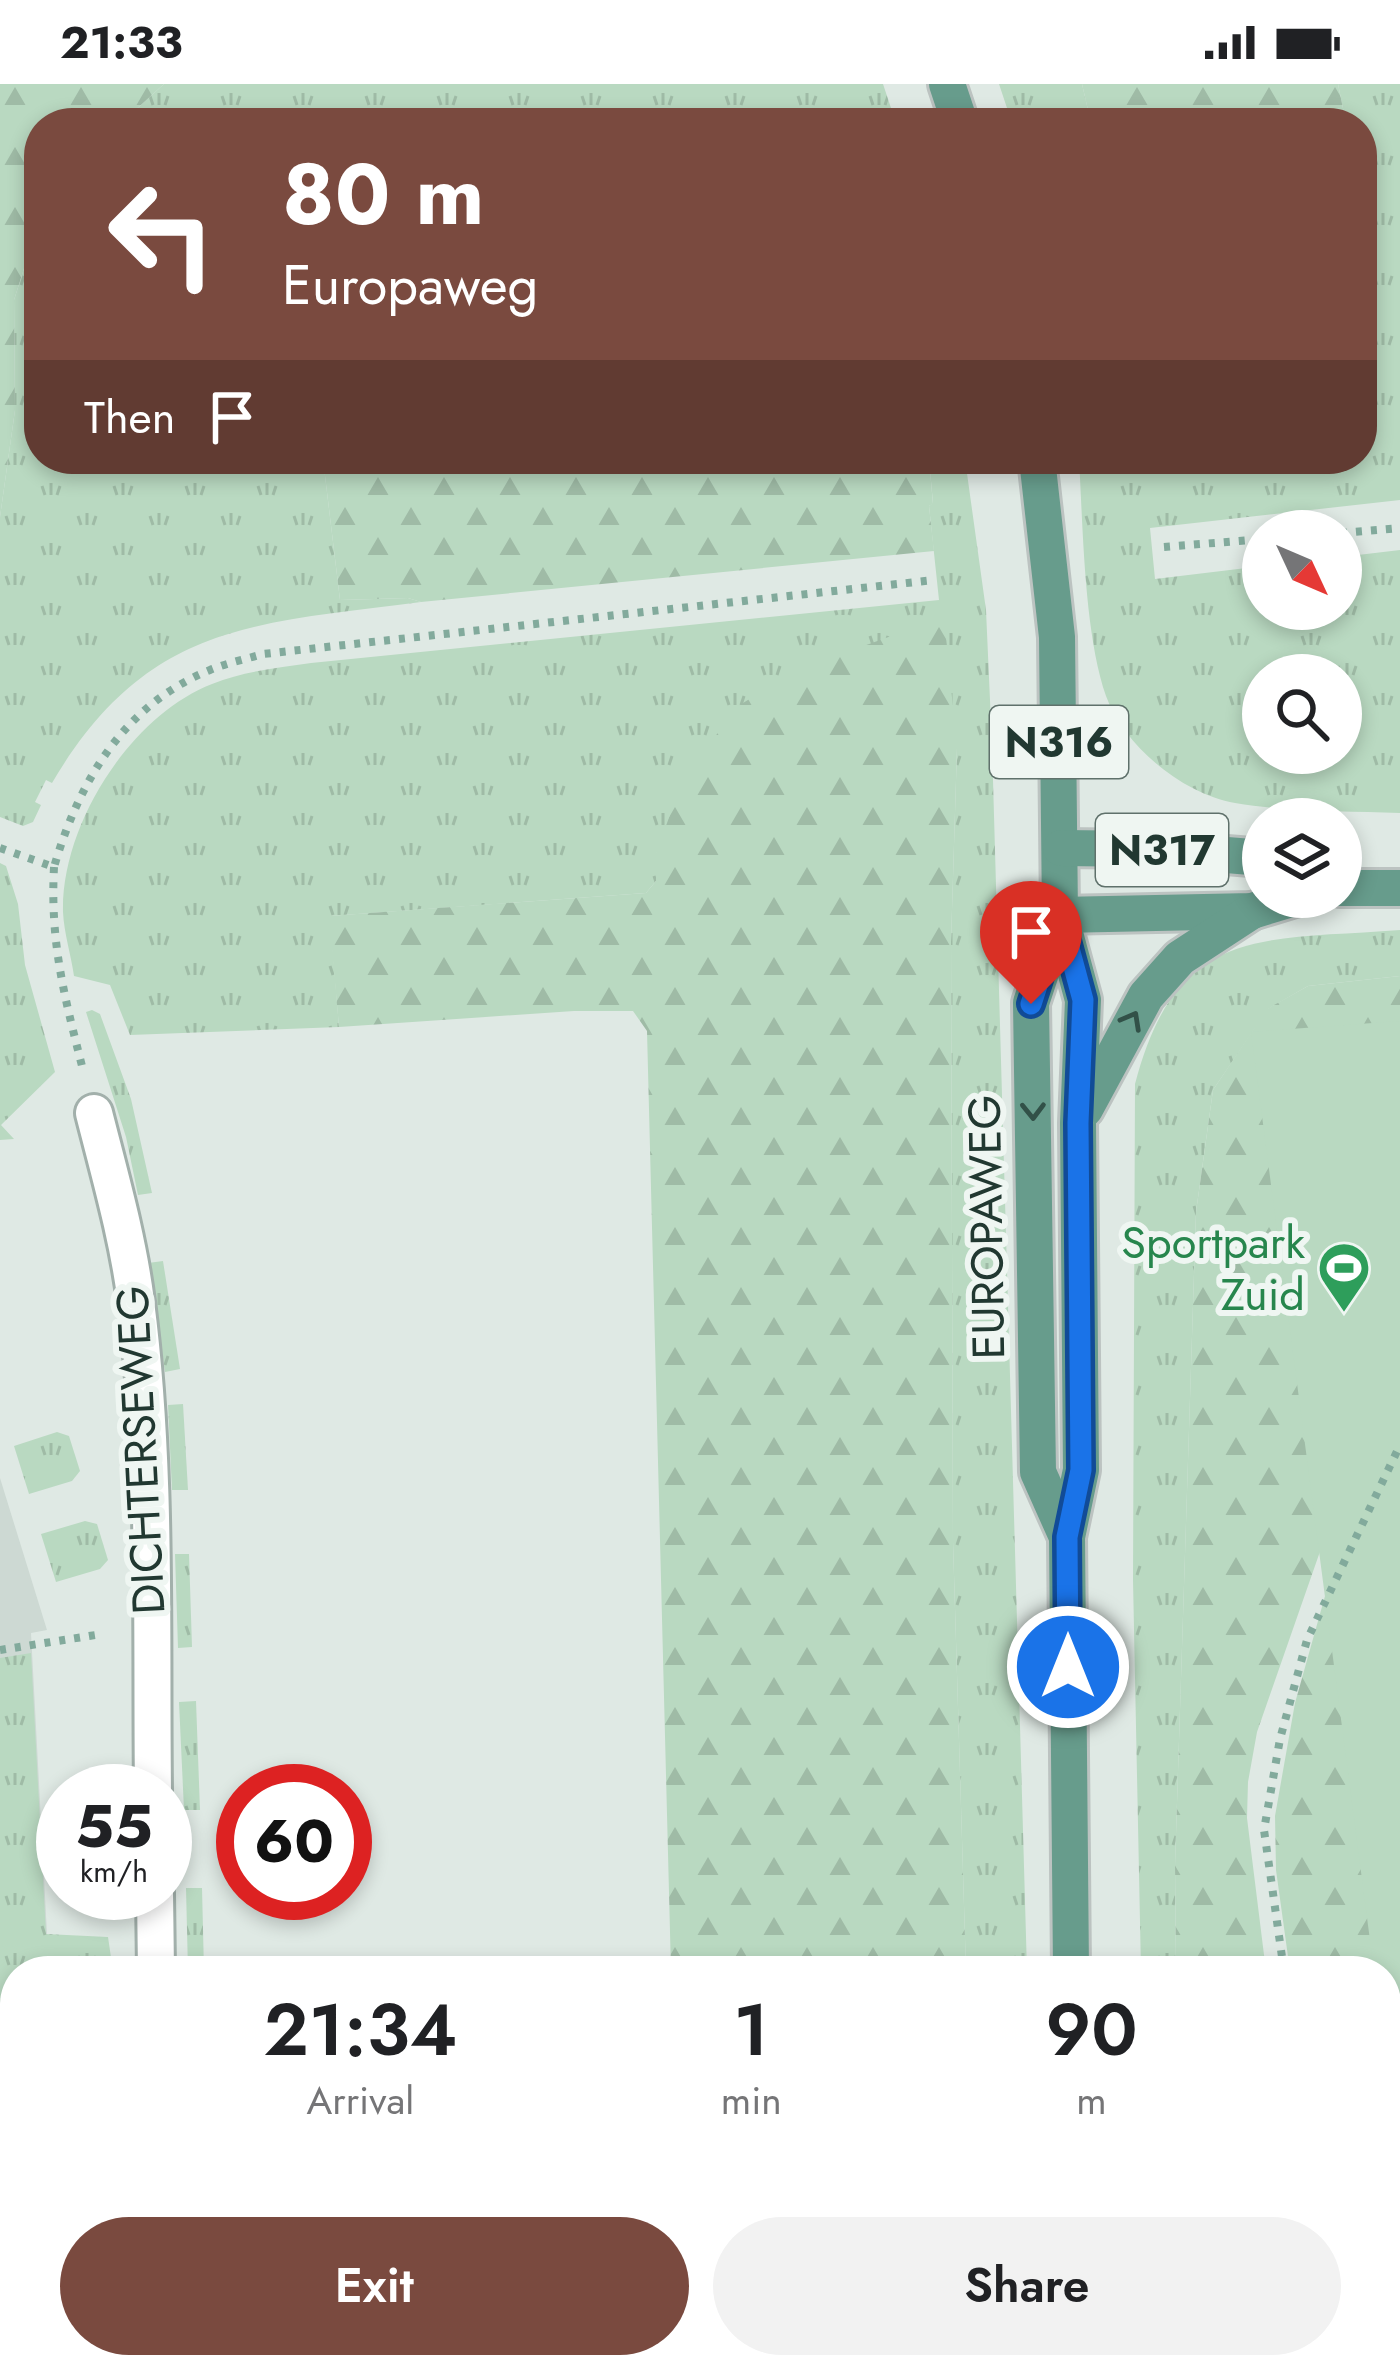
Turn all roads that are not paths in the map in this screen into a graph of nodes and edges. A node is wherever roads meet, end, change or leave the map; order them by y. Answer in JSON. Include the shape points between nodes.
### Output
{"nodes":[{"id":1,"x":1039,"y":474,"type":"edge"},
{"id":2,"x":1061,"y":848,"type":"junction"},
{"id":3,"x":1242,"y":856,"type":"edge"},
{"id":4,"x":1362,"y":888,"type":"edge"},
{"id":5,"x":1400,"y":888,"type":"edge"},
{"id":6,"x":1242,"y":911,"type":"edge"},
{"id":7,"x":1060,"y":915,"type":"junction"},
{"id":8,"x":1242,"y":918,"type":"edge"},
{"id":9,"x":94,"y":1113,"type":"road end"},
{"id":10,"x":1078,"y":1123,"type":"junction"},
{"id":11,"x":1067,"y":1537,"type":"junction"},
{"id":12,"x":153,"y":1764,"type":"edge"},
{"id":13,"x":155,"y":1920,"type":"edge"},
{"id":14,"x":156,"y":1956,"type":"edge"},
{"id":15,"x":1071,"y":1956,"type":"edge"}],
"edges":[{"from":1,"to":2,"type":"main road","name":"EUROPAWEG","number":"N316","via":[[1057,637]]},
{"from":2,"to":3,"type":"main road","number":"N317"},
{"from":2,"to":7,"type":"main road","name":"EUROPAWEG","number":"N316"},
{"from":4,"to":5,"type":"main road"},
{"from":6,"to":7,"type":"main road","number":"N317"},
{"from":7,"to":10,"type":"main road","name":"EUROPAWEG","number":"N316","via":[[1083,1000]]},
{"from":7,"to":11,"type":"main road","name":"EUROPAWEG","number":"N316","one_way":true,"via":[[1031,1004],[1038,1472]]},
{"from":10,"to":8,"type":"main road","one_way":true,"via":[[1146,996],[1180,958]]},
{"from":9,"to":12,"type":"street","name":"DICHTERSEWEG","via":[[136,1301],[147,1418]]},
{"from":10,"to":11,"type":"main road","name":"EUROPAWEG","number":"N316","via":[[1081,1470]]},
{"from":11,"to":15,"type":"main road","name":"EUROPAWEG","number":"N316"},
{"from":13,"to":14,"type":"street"}]}
